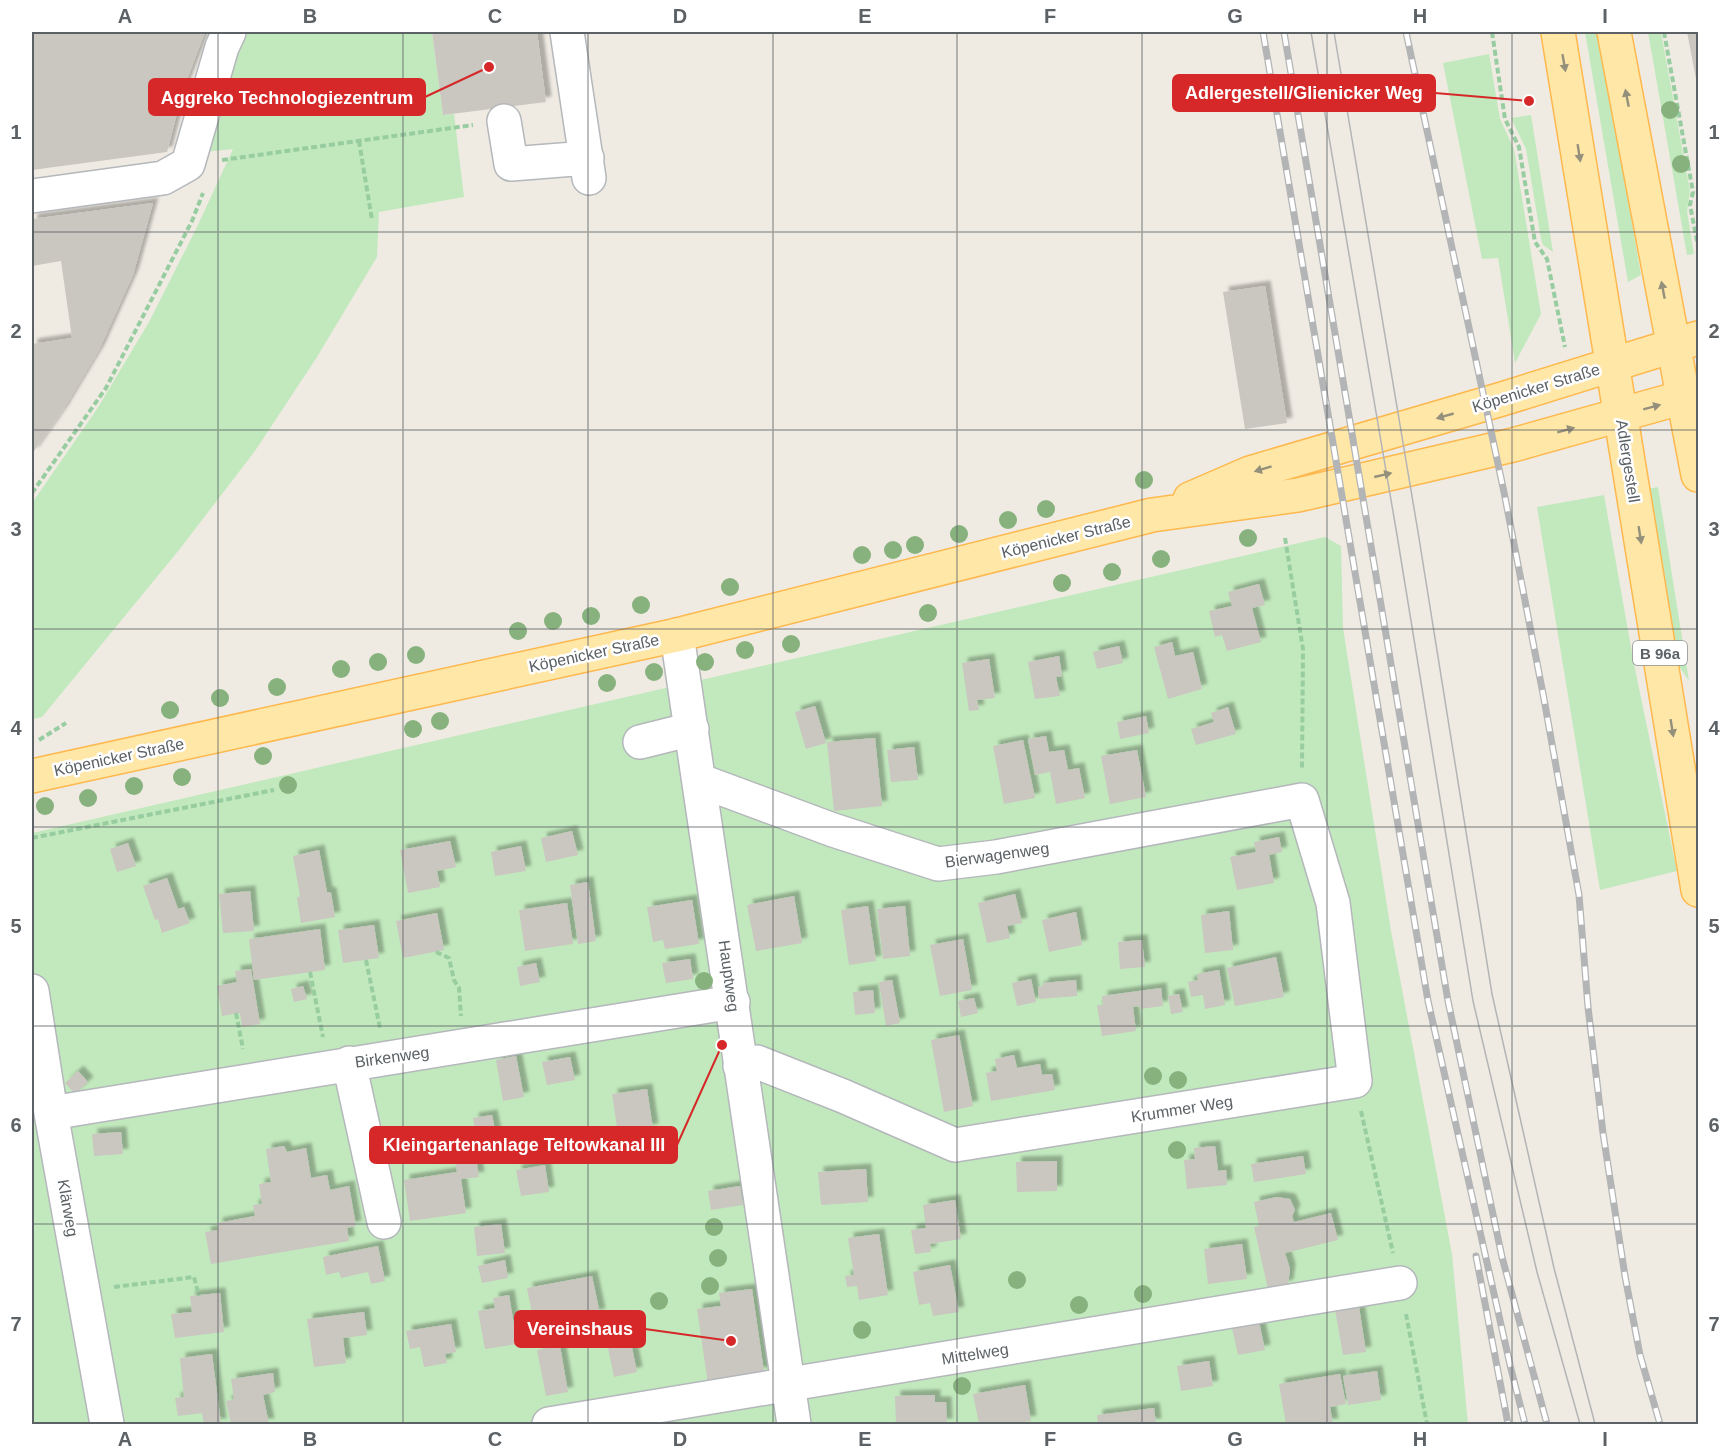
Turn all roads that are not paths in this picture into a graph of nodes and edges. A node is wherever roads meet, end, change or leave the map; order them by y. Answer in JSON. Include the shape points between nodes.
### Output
{"nodes":[{"id":1,"x":229,"y":32,"type":"edge"},
{"id":2,"x":567,"y":32,"type":"edge"},
{"id":3,"x":1558,"y":32,"type":"edge"},
{"id":4,"x":1614,"y":32,"type":"edge"},
{"id":5,"x":504,"y":121,"type":"road end"},
{"id":6,"x":32,"y":196,"type":"edge"},
{"id":7,"x":1686,"y":343,"type":"edge"},
{"id":8,"x":1613,"y":365,"type":"junction"},
{"id":9,"x":1691,"y":396,"type":"edge"},
{"id":10,"x":1621,"y":416,"type":"junction"},
{"id":11,"x":1698,"y":474,"type":"edge"},
{"id":12,"x":1152,"y":515,"type":"junction"},
{"id":13,"x":677,"y":635,"type":"junction"},
{"id":14,"x":692,"y":729,"type":"junction"},
{"id":15,"x":639,"y":742,"type":"dead end"},
{"id":16,"x":32,"y":776,"type":"edge"},
{"id":17,"x":701,"y":781,"type":"junction"},
{"id":18,"x":1302,"y":800,"type":"joint"},
{"id":19,"x":1698,"y":890,"type":"edge"},
{"id":20,"x":32,"y":992,"type":"edge"},
{"id":21,"x":733,"y":1002,"type":"junction"},
{"id":22,"x":340,"y":1065,"type":"junction"},
{"id":23,"x":740,"y":1066,"type":"junction"},
{"id":24,"x":51,"y":1113,"type":"junction"},
{"id":25,"x":384,"y":1221,"type":"dead end"},
{"id":26,"x":1400,"y":1282,"type":"dead end"},
{"id":27,"x":790,"y":1384,"type":"junction"},
{"id":28,"x":107,"y":1425,"type":"edge"},
{"id":29,"x":549,"y":1425,"type":"edge"},
{"id":30,"x":794,"y":1425,"type":"edge"}],
"edges":[{"from":1,"to":6,"type":"lane","via":[[188,164],[163,178]]},
{"from":2,"to":5,"type":"lane","via":[[588,168],[511,164]]},
{"from":3,"to":8,"type":"main road","name":"Adlergestell","number":"B 96a","one_way":true},
{"from":7,"to":4,"type":"main road","one_way":true},
{"from":7,"to":8,"type":"main road","name":"Köpenicker Straße"},
{"from":7,"to":9,"type":"main road"},
{"from":8,"to":10,"type":"main road","name":"Adlergestell","number":"B 96a"},
{"from":8,"to":12,"type":"main road","name":"Köpenicker Straße","one_way":true,"via":[[1250,473]]},
{"from":10,"to":9,"type":"main road","name":"Köpenicker Straße","one_way":true},
{"from":9,"to":11,"type":"main road"},
{"from":12,"to":10,"type":"main road","name":"Köpenicker Straße","one_way":true,"via":[[1298,495]]},
{"from":10,"to":19,"type":"main road","name":"Adlergestell","number":"B 96a","one_way":true},
{"from":12,"to":13,"type":"main road","name":"Köpenicker Straße"},
{"from":13,"to":14,"type":"lane","name":"Hauptweg"},
{"from":13,"to":16,"type":"main road","name":"Köpenicker Straße"},
{"from":14,"to":15,"type":"lane"},
{"from":14,"to":17,"type":"lane","name":"Hauptweg"},
{"from":17,"to":18,"type":"lane","name":"Bierwagenweg","via":[[938,864],[996,857]]},
{"from":17,"to":21,"type":"lane","name":"Hauptweg"},
{"from":18,"to":23,"type":"lane","name":"Krummer Weg","via":[[1333,903],[1355,1081],[956,1145],[757,1062]]},
{"from":20,"to":24,"type":"lane","name":"Klärweg"},
{"from":21,"to":22,"type":"lane","name":"Birkenweg"},
{"from":21,"to":23,"type":"lane","name":"Hauptweg"},
{"from":22,"to":24,"type":"lane","name":"Birkenweg"},
{"from":22,"to":25,"type":"lane"},
{"from":23,"to":27,"type":"lane","name":"Hauptweg"},
{"from":24,"to":28,"type":"lane","name":"Klärweg"},
{"from":26,"to":27,"type":"lane","name":"Mittelweg"},
{"from":27,"to":29,"type":"lane","name":"Mittelweg"},
{"from":27,"to":30,"type":"lane","name":"Hauptweg"}]}
